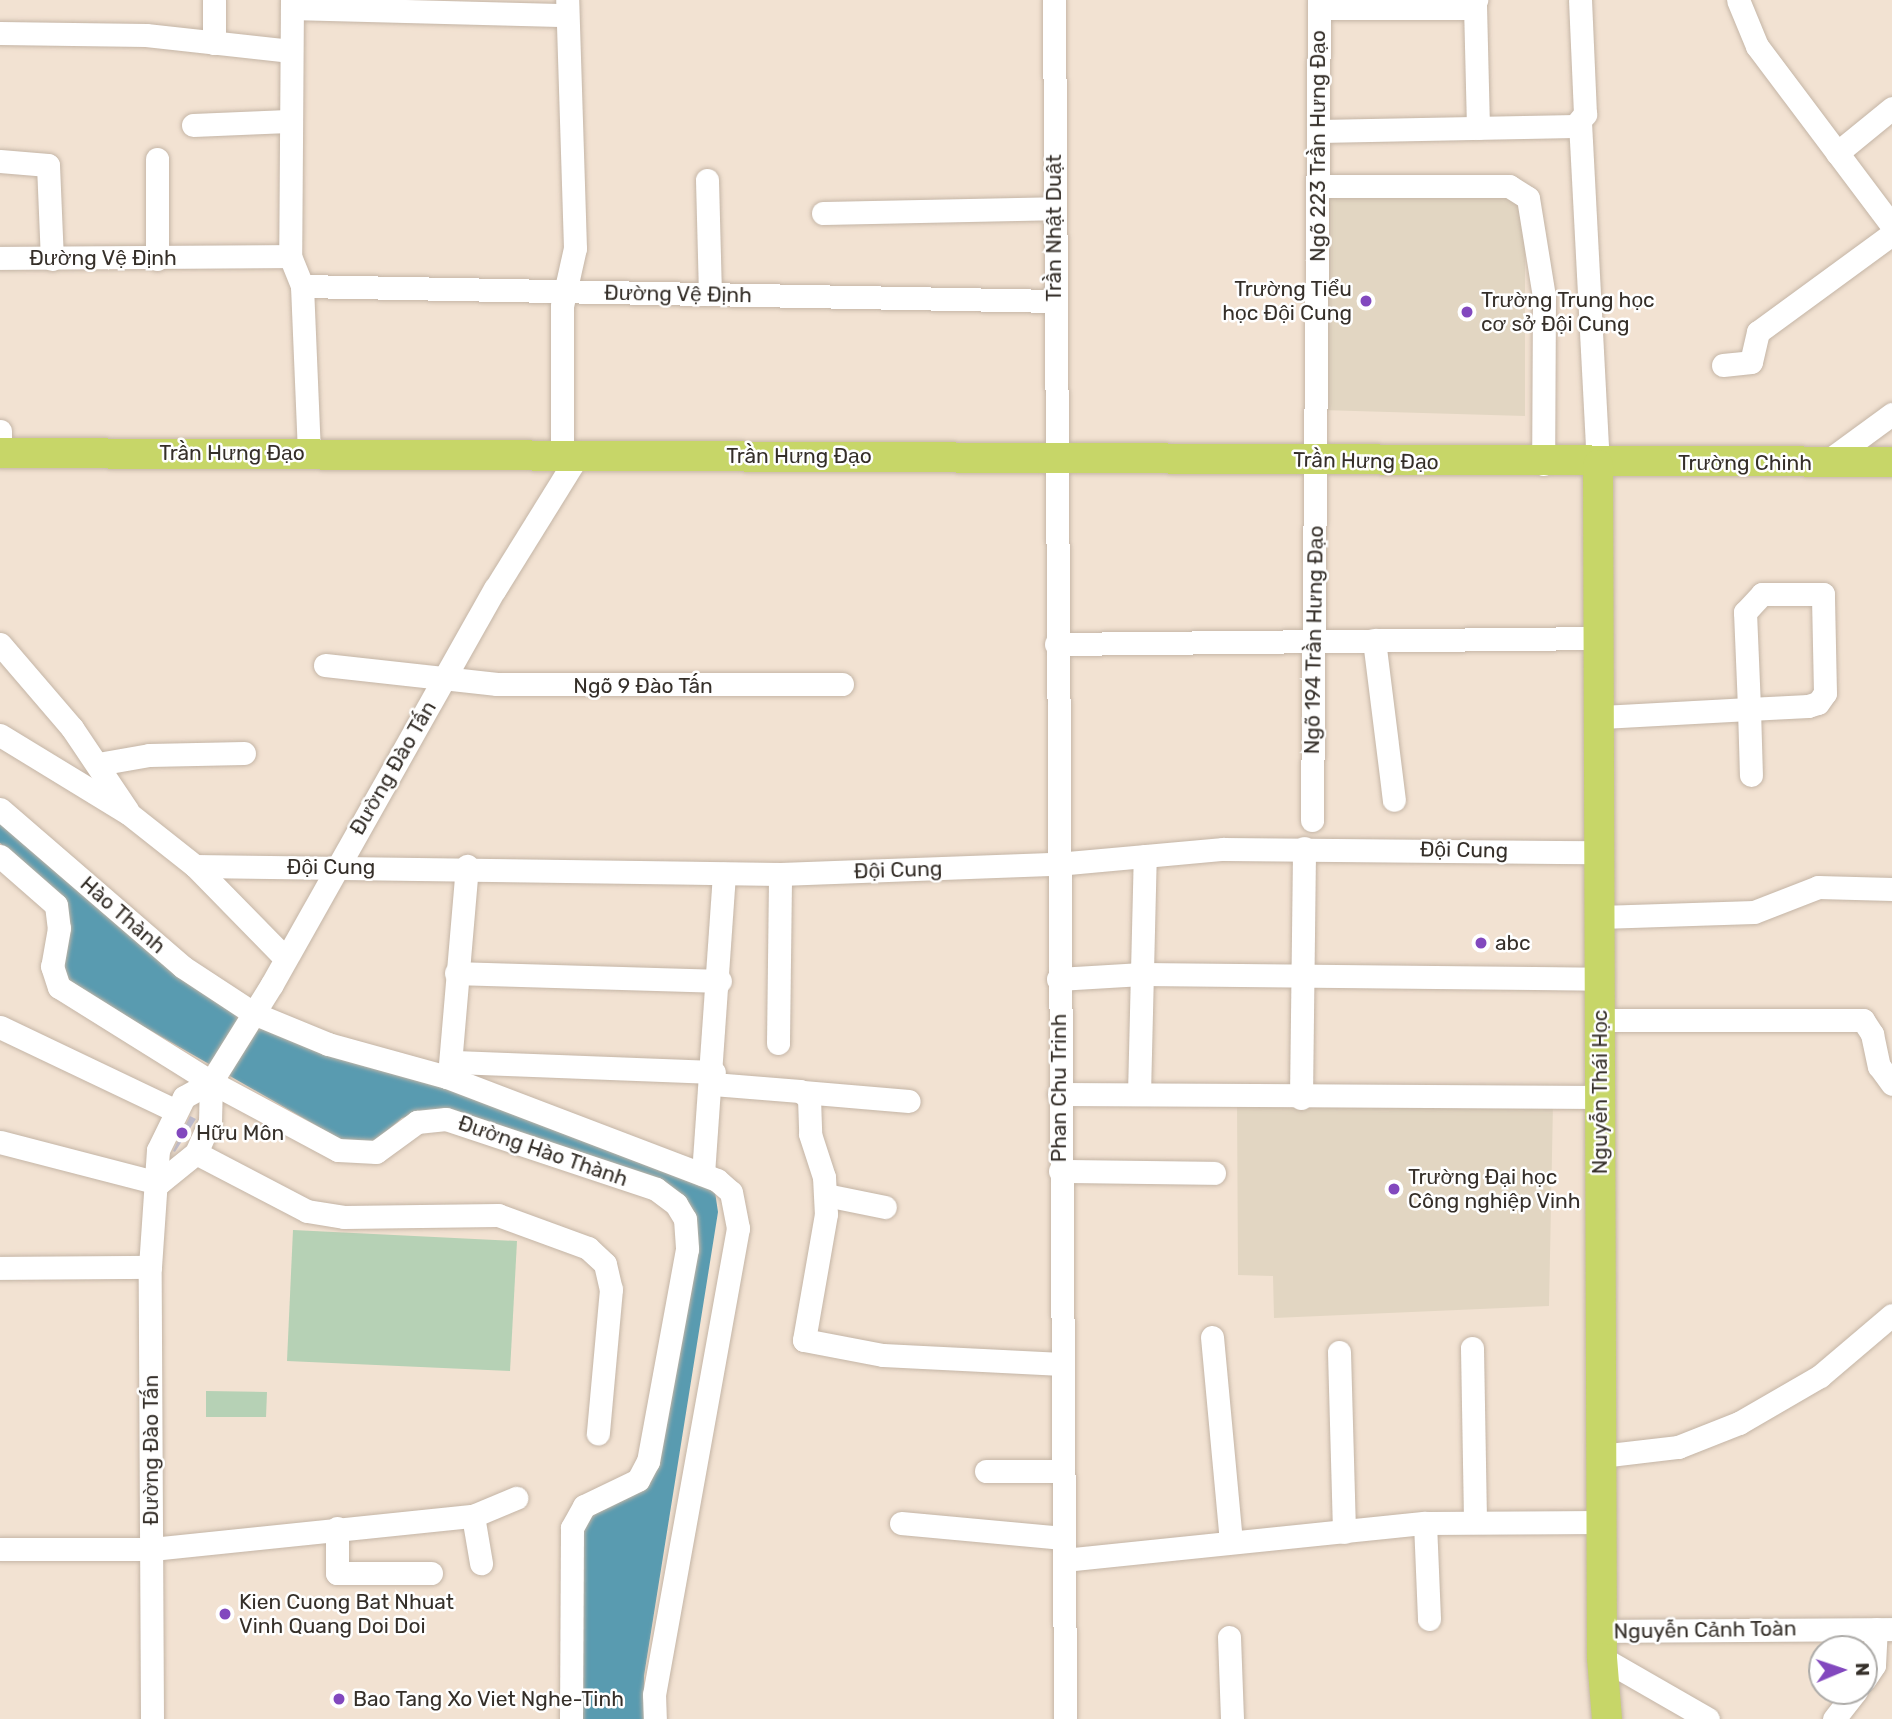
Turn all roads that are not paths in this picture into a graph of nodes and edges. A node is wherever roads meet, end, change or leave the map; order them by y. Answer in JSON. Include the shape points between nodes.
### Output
{"nodes":[{"id":1,"x":214,"y":0,"type":"edge"},
{"id":2,"x":1054,"y":0,"type":"edge"},
{"id":3,"x":1580,"y":0,"type":"edge"},
{"id":4,"x":1738,"y":0,"type":"edge"},
{"id":5,"x":1475,"y":2,"type":"edge"},
{"id":6,"x":292,"y":4,"type":"edge"},
{"id":7,"x":1319,"y":4,"type":"edge"},
{"id":8,"x":567,"y":8,"type":"edge"},
{"id":9,"x":0,"y":33,"type":"edge"},
{"id":10,"x":214,"y":43,"type":"junction"},
{"id":11,"x":292,"y":51,"type":"junction"},
{"id":12,"x":1892,"y":108,"type":"edge"},
{"id":13,"x":288,"y":121,"type":"junction"},
{"id":14,"x":1580,"y":122,"type":"junction"},
{"id":15,"x":193,"y":125,"type":"dead end"},
{"id":16,"x":1478,"y":128,"type":"junction"},
{"id":17,"x":1319,"y":131,"type":"junction"},
{"id":18,"x":1837,"y":153,"type":"junction"},
{"id":19,"x":157,"y":159,"type":"dead end"},
{"id":20,"x":0,"y":161,"type":"edge"},
{"id":21,"x":707,"y":180,"type":"dead end"},
{"id":22,"x":1318,"y":186,"type":"junction"},
{"id":23,"x":1055,"y":208,"type":"junction"},
{"id":24,"x":823,"y":213,"type":"dead end"},
{"id":25,"x":1890,"y":223,"type":"edge"},
{"id":26,"x":290,"y":256,"type":"junction"},
{"id":27,"x":0,"y":258,"type":"edge"},
{"id":28,"x":52,"y":259,"type":"junction"},
{"id":29,"x":157,"y":259,"type":"junction"},
{"id":30,"x":302,"y":286,"type":"junction"},
{"id":31,"x":568,"y":292,"type":"junction"},
{"id":32,"x":710,"y":295,"type":"junction"},
{"id":33,"x":1054,"y":301,"type":"junction"},
{"id":34,"x":1723,"y":365,"type":"dead end"},
{"id":35,"x":1892,"y":414,"type":"edge"},
{"id":36,"x":0,"y":431,"type":"edge"},
{"id":37,"x":0,"y":453,"type":"edge"},
{"id":38,"x":309,"y":453,"type":"junction"},
{"id":39,"x":570,"y":454,"type":"junction"},
{"id":40,"x":1056,"y":457,"type":"junction"},
{"id":41,"x":1316,"y":461,"type":"junction"},
{"id":42,"x":1892,"y":462,"type":"edge"},
{"id":43,"x":1825,"y":463,"type":"junction"},
{"id":44,"x":1543,"y":464,"type":"junction"},
{"id":45,"x":1598,"y":465,"type":"junction"},
{"id":46,"x":1599,"y":638,"type":"junction"},
{"id":47,"x":1374,"y":640,"type":"junction"},
{"id":48,"x":1315,"y":641,"type":"junction"},
{"id":49,"x":0,"y":644,"type":"edge"},
{"id":50,"x":1056,"y":644,"type":"junction"},
{"id":51,"x":325,"y":664,"type":"dead end"},
{"id":52,"x":444,"y":679,"type":"junction"},
{"id":53,"x":842,"y":684,"type":"dead end"},
{"id":54,"x":1749,"y":709,"type":"junction"},
{"id":55,"x":1602,"y":717,"type":"junction"},
{"id":56,"x":0,"y":735,"type":"edge"},
{"id":57,"x":244,"y":753,"type":"dead end"},
{"id":58,"x":98,"y":764,"type":"junction"},
{"id":59,"x":1751,"y":775,"type":"dead end"},
{"id":60,"x":1394,"y":800,"type":"dead end"},
{"id":61,"x":0,"y":809,"type":"edge"},
{"id":62,"x":128,"y":813,"type":"junction"},
{"id":63,"x":1312,"y":820,"type":"dead end"},
{"id":64,"x":1304,"y":848,"type":"junction"},
{"id":65,"x":1601,"y":852,"type":"junction"},
{"id":66,"x":0,"y":856,"type":"edge"},
{"id":67,"x":1145,"y":856,"type":"junction"},
{"id":68,"x":1057,"y":864,"type":"junction"},
{"id":69,"x":195,"y":866,"type":"junction"},
{"id":70,"x":467,"y":866,"type":"junction"},
{"id":71,"x":336,"y":868,"type":"junction"},
{"id":72,"x":724,"y":874,"type":"junction"},
{"id":73,"x":780,"y":874,"type":"junction"},
{"id":74,"x":1892,"y":890,"type":"edge"},
{"id":75,"x":1600,"y":916,"type":"junction"},
{"id":76,"x":285,"y":958,"type":"junction"},
{"id":77,"x":456,"y":973,"type":"junction"},
{"id":78,"x":1142,"y":974,"type":"junction"},
{"id":79,"x":1303,"y":975,"type":"junction"},
{"id":80,"x":1058,"y":979,"type":"junction"},
{"id":81,"x":1600,"y":979,"type":"junction"},
{"id":82,"x":720,"y":981,"type":"junction"},
{"id":83,"x":251,"y":1016,"type":"junction"},
{"id":84,"x":1600,"y":1020,"type":"junction"},
{"id":85,"x":0,"y":1027,"type":"edge"},
{"id":86,"x":778,"y":1043,"type":"dead end"},
{"id":87,"x":448,"y":1071,"type":"junction"},
{"id":88,"x":713,"y":1078,"type":"junction"},
{"id":89,"x":213,"y":1079,"type":"junction"},
{"id":90,"x":1891,"y":1080,"type":"edge"},
{"id":91,"x":803,"y":1092,"type":"junction"},
{"id":92,"x":1059,"y":1094,"type":"junction"},
{"id":93,"x":1139,"y":1094,"type":"junction"},
{"id":94,"x":1600,"y":1097,"type":"junction"},
{"id":95,"x":1301,"y":1098,"type":"junction"},
{"id":96,"x":909,"y":1101,"type":"dead end"},
{"id":97,"x":176,"y":1111,"type":"junction"},
{"id":98,"x":0,"y":1142,"type":"edge"},
{"id":99,"x":196,"y":1153,"type":"junction"},
{"id":100,"x":1060,"y":1171,"type":"junction"},
{"id":101,"x":1214,"y":1173,"type":"dead end"},
{"id":102,"x":703,"y":1174,"type":"junction"},
{"id":103,"x":159,"y":1183,"type":"junction"},
{"id":104,"x":825,"y":1195,"type":"junction"},
{"id":105,"x":885,"y":1207,"type":"dead end"},
{"id":106,"x":150,"y":1267,"type":"junction"},
{"id":107,"x":0,"y":1268,"type":"edge"},
{"id":108,"x":1892,"y":1315,"type":"edge"},
{"id":109,"x":1212,"y":1337,"type":"dead end"},
{"id":110,"x":1472,"y":1348,"type":"dead end"},
{"id":111,"x":1339,"y":1352,"type":"dead end"},
{"id":112,"x":1062,"y":1364,"type":"junction"},
{"id":113,"x":598,"y":1433,"type":"dead end"},
{"id":114,"x":1601,"y":1456,"type":"junction"},
{"id":115,"x":986,"y":1471,"type":"dead end"},
{"id":116,"x":1063,"y":1471,"type":"junction"},
{"id":117,"x":516,"y":1498,"type":"dead end"},
{"id":118,"x":473,"y":1516,"type":"junction"},
{"id":119,"x":1425,"y":1522,"type":"junction"},
{"id":120,"x":1475,"y":1522,"type":"junction"},
{"id":121,"x":1601,"y":1522,"type":"junction"},
{"id":122,"x":901,"y":1524,"type":"dead end"},
{"id":123,"x":337,"y":1528,"type":"junction"},
{"id":124,"x":1343,"y":1532,"type":"junction"},
{"id":125,"x":1231,"y":1542,"type":"junction"},
{"id":126,"x":0,"y":1549,"type":"edge"},
{"id":127,"x":152,"y":1549,"type":"junction"},
{"id":128,"x":1064,"y":1549,"type":"junction"},
{"id":129,"x":481,"y":1563,"type":"dead end"},
{"id":130,"x":431,"y":1573,"type":"dead end"},
{"id":131,"x":1429,"y":1619,"type":"dead end"},
{"id":132,"x":1884,"y":1629,"type":"edge"},
{"id":133,"x":1229,"y":1637,"type":"dead end"},
{"id":134,"x":1602,"y":1645,"type":"junction"},
{"id":135,"x":1878,"y":1651,"type":"edge"},
{"id":136,"x":1845,"y":1705,"type":"edge"},
{"id":137,"x":152,"y":1719,"type":"edge"},
{"id":138,"x":571,"y":1719,"type":"edge"},
{"id":139,"x":655,"y":1719,"type":"edge"},
{"id":140,"x":1065,"y":1719,"type":"edge"},
{"id":141,"x":1232,"y":1719,"type":"edge"},
{"id":142,"x":1607,"y":1719,"type":"edge"},
{"id":143,"x":1708,"y":1719,"type":"edge"},
{"id":144,"x":1834,"y":1719,"type":"edge"}],
"edges":[{"from":1,"to":10,"type":"street"},
{"from":2,"to":23,"type":"street","name":"Trần Nhật Duật"},
{"from":3,"to":14,"type":"street","via":[[1585,114]]},
{"from":4,"to":18,"type":"street","via":[[1757,46]]},
{"from":5,"to":7,"type":"street"},
{"from":5,"to":16,"type":"street"},
{"from":6,"to":8,"type":"street"},
{"from":6,"to":11,"type":"street"},
{"from":7,"to":17,"type":"street","name":"Ngõ 223 Trần Hưng Đạo"},
{"from":8,"to":31,"type":"street","via":[[575,248]]},
{"from":9,"to":10,"type":"street","via":[[146,35]]},
{"from":10,"to":11,"type":"street"},
{"from":11,"to":13,"type":"street"},
{"from":12,"to":18,"type":"street"},
{"from":13,"to":15,"type":"street"},
{"from":13,"to":26,"type":"street"},
{"from":14,"to":16,"type":"street"},
{"from":14,"to":45,"type":"street"},
{"from":16,"to":17,"type":"street"},
{"from":17,"to":22,"type":"street","name":"Ngõ 223 Trần Hưng Đạo"},
{"from":18,"to":25,"type":"street"},
{"from":19,"to":29,"type":"street"},
{"from":20,"to":28,"type":"street","via":[[48,165]]},
{"from":21,"to":32,"type":"street"},
{"from":22,"to":41,"type":"street","name":"Ngõ 223 Trần Hưng Đạo"},
{"from":22,"to":44,"type":"street","via":[[1509,186],[1528,198],[1544,297]]},
{"from":23,"to":24,"type":"street"},
{"from":23,"to":33,"type":"street","name":"Trần Nhật Duật"},
{"from":25,"to":34,"type":"street","via":[[1758,332],[1751,362]]},
{"from":26,"to":29,"type":"street","name":"Đường Vệ Định"},
{"from":26,"to":30,"type":"street"},
{"from":27,"to":28,"type":"street","name":"Đường Vệ Định"},
{"from":28,"to":29,"type":"street","name":"Đường Vệ Định"},
{"from":30,"to":31,"type":"street","name":"Đường Vệ Định"},
{"from":30,"to":38,"type":"street"},
{"from":31,"to":32,"type":"street","name":"Đường Vệ Định"},
{"from":31,"to":39,"type":"street","via":[[562,306]]},
{"from":32,"to":33,"type":"street","name":"Đường Vệ Định"},
{"from":33,"to":40,"type":"street","name":"Trần Nhật Duật"},
{"from":35,"to":43,"type":"street"},
{"from":36,"to":37,"type":"street"},
{"from":37,"to":38,"type":"main road","name":"Trần Hưng Đạo"},
{"from":38,"to":39,"type":"main road","name":"Trần Hưng Đạo"},
{"from":39,"to":40,"type":"main road","name":"Trần Hưng Đạo"},
{"from":39,"to":52,"type":"street","name":"Đường Đào Tấn"},
{"from":40,"to":41,"type":"main road","name":"Trần Hưng Đạo"},
{"from":40,"to":50,"type":"street","name":"Phan Chu Trinh"},
{"from":41,"to":44,"type":"main road","name":"Trần Hưng Đạo"},
{"from":41,"to":48,"type":"street","name":"Ngõ 194 Trần Hưng Đạo"},
{"from":42,"to":43,"type":"main road","name":"Trường Chinh"},
{"from":43,"to":45,"type":"main road","name":"Trường Chinh"},
{"from":44,"to":45,"type":"main road","name":"Trần Hưng Đạo"},
{"from":45,"to":46,"type":"main road","name":"Nguyễn Thái Học"},
{"from":46,"to":47,"type":"street"},
{"from":46,"to":55,"type":"main road","name":"Nguyễn Thái Học"},
{"from":47,"to":48,"type":"street"},
{"from":47,"to":60,"type":"street"},
{"from":48,"to":50,"type":"street"},
{"from":48,"to":63,"type":"street","name":"Ngõ 194 Trần Hưng Đạo"},
{"from":49,"to":58,"type":"street"},
{"from":50,"to":68,"type":"street","name":"Phan Chu Trinh"},
{"from":51,"to":52,"type":"street","name":"Ngõ 9 Đào Tấn"},
{"from":52,"to":53,"type":"street","name":"Ngõ 9 Đào Tấn","via":[[657,687]]},
{"from":52,"to":71,"type":"street","name":"Đường Đào Tấn"},
{"from":54,"to":54,"type":"street","via":[[1808,706],[1823,699],[1823,594],[1779,592],[1751,601],[1745,612]]},
{"from":54,"to":55,"type":"street"},
{"from":54,"to":59,"type":"street"},
{"from":55,"to":65,"type":"main road","name":"Nguyễn Thái Học"},
{"from":56,"to":62,"type":"street"},
{"from":57,"to":58,"type":"street","via":[[149,755]]},
{"from":58,"to":62,"type":"street"},
{"from":61,"to":83,"type":"street","name":"Hào Thành","via":[[183,967]]},
{"from":62,"to":69,"type":"street"},
{"from":64,"to":65,"type":"street","name":"Đội Cung"},
{"from":64,"to":67,"type":"street","name":"Đội Cung"},
{"from":64,"to":79,"type":"street"},
{"from":65,"to":75,"type":"main road","name":"Nguyễn Thái Học"},
{"from":66,"to":89,"type":"street","name":"Đường Hào Thành","via":[[56,905],[59,928],[52,966],[59,987]]},
{"from":67,"to":68,"type":"street","name":"Đội Cung"},
{"from":67,"to":78,"type":"street"},
{"from":68,"to":73,"type":"street","name":"Đội Cung"},
{"from":68,"to":80,"type":"street","name":"Phan Chu Trinh"},
{"from":69,"to":71,"type":"street","name":"Đội Cung"},
{"from":69,"to":76,"type":"street"},
{"from":70,"to":71,"type":"street","name":"Đội Cung"},
{"from":70,"to":72,"type":"street","name":"Đội Cung"},
{"from":70,"to":77,"type":"street"},
{"from":71,"to":76,"type":"street","name":"Đường Đào Tấn"},
{"from":72,"to":73,"type":"street","name":"Đội Cung"},
{"from":72,"to":82,"type":"street"},
{"from":73,"to":86,"type":"street"},
{"from":74,"to":75,"type":"street","via":[[1818,887],[1754,912]]},
{"from":75,"to":81,"type":"main road","name":"Nguyễn Thái Học"},
{"from":76,"to":83,"type":"street","name":"Đường Đào Tấn"},
{"from":77,"to":82,"type":"street"},
{"from":77,"to":87,"type":"street"},
{"from":78,"to":79,"type":"street"},
{"from":78,"to":80,"type":"street"},
{"from":78,"to":93,"type":"street"},
{"from":79,"to":81,"type":"street"},
{"from":79,"to":95,"type":"street"},
{"from":80,"to":92,"type":"street","name":"Phan Chu Trinh"},
{"from":81,"to":84,"type":"main road","name":"Nguyễn Thái Học"},
{"from":82,"to":88,"type":"street"},
{"from":83,"to":87,"type":"street","name":"Hào Thành","via":[[328,1044]]},
{"from":83,"to":89,"type":"street","name":"Đường Đào Tấn"},
{"from":84,"to":90,"type":"street","via":[[1863,1020],[1872,1034],[1879,1066]]},
{"from":84,"to":94,"type":"main road","name":"Nguyễn Thái Học"},
{"from":85,"to":97,"type":"street"},
{"from":87,"to":88,"type":"street"},
{"from":87,"to":102,"type":"street"},
{"from":88,"to":91,"type":"street"},
{"from":88,"to":102,"type":"street"},
{"from":89,"to":97,"type":"street","name":"Đường Đào Tấn","via":[[184,1097]]},
{"from":89,"to":99,"type":"street","name":"Đường Đào Tấn","via":[[210,1122]]},
{"from":89,"to":138,"type":"street","name":"Đường Hào Thành","via":[[346,1153],[376,1152],[417,1122],[446,1119],[656,1189],[685,1219],[685,1263],[648,1461],[638,1480],[584,1506],[572,1528]]},
{"from":91,"to":96,"type":"street"},
{"from":91,"to":104,"type":"street","via":[[809,1101],[810,1134]]},
{"from":92,"to":93,"type":"street"},
{"from":92,"to":100,"type":"street","name":"Phan Chu Trinh"},
{"from":93,"to":95,"type":"street"},
{"from":94,"to":95,"type":"street"},
{"from":94,"to":114,"type":"main road","name":"Nguyễn Thái Học"},
{"from":97,"to":103,"type":"street","name":"Đường Đào Tấn","via":[[158,1150]]},
{"from":98,"to":103,"type":"street"},
{"from":99,"to":103,"type":"street","name":"Đường Đào Tấn"},
{"from":99,"to":113,"type":"street","via":[[307,1211],[344,1217],[498,1215],[526,1221],[588,1248],[605,1264],[611,1289]]},
{"from":100,"to":101,"type":"street"},
{"from":100,"to":112,"type":"street","name":"Phan Chu Trinh"},
{"from":102,"to":139,"type":"street","via":[[732,1192],[738,1228],[654,1694]]},
{"from":103,"to":106,"type":"street","name":"Đường Đào Tấn","via":[[152,1200]]},
{"from":104,"to":105,"type":"street"},
{"from":104,"to":112,"type":"street","via":[[825,1225],[804,1340],[871,1354]]},
{"from":106,"to":107,"type":"street"},
{"from":106,"to":127,"type":"street","name":"Đường Đào Tấn"},
{"from":108,"to":114,"type":"street","via":[[1820,1376],[1739,1423],[1678,1447]]},
{"from":109,"to":125,"type":"street"},
{"from":110,"to":120,"type":"street"},
{"from":111,"to":124,"type":"street"},
{"from":112,"to":116,"type":"street","name":"Phan Chu Trinh"},
{"from":114,"to":121,"type":"main road","name":"Nguyễn Thái Học"},
{"from":115,"to":116,"type":"street"},
{"from":116,"to":128,"type":"street","name":"Phan Chu Trinh"},
{"from":117,"to":118,"type":"street"},
{"from":118,"to":123,"type":"street"},
{"from":118,"to":129,"type":"street"},
{"from":119,"to":120,"type":"street"},
{"from":119,"to":124,"type":"street"},
{"from":119,"to":131,"type":"street"},
{"from":120,"to":121,"type":"street"},
{"from":121,"to":134,"type":"main road","name":"Nguyễn Thái Học"},
{"from":122,"to":128,"type":"street"},
{"from":123,"to":127,"type":"street"},
{"from":123,"to":130,"type":"street","via":[[337,1573]]},
{"from":124,"to":125,"type":"street"},
{"from":125,"to":128,"type":"street"},
{"from":126,"to":127,"type":"street"},
{"from":127,"to":137,"type":"street","name":"Đường Đào Tấn"},
{"from":128,"to":140,"type":"street","name":"Phan Chu Trinh"},
{"from":132,"to":134,"type":"street","name":"Nguyễn Cảnh Toàn"},
{"from":132,"to":135,"type":"street"},
{"from":133,"to":141,"type":"street"},
{"from":134,"to":142,"type":"main road","name":"Nguyễn Thái Học"},
{"from":134,"to":143,"type":"street"},
{"from":136,"to":144,"type":"street"}]}
